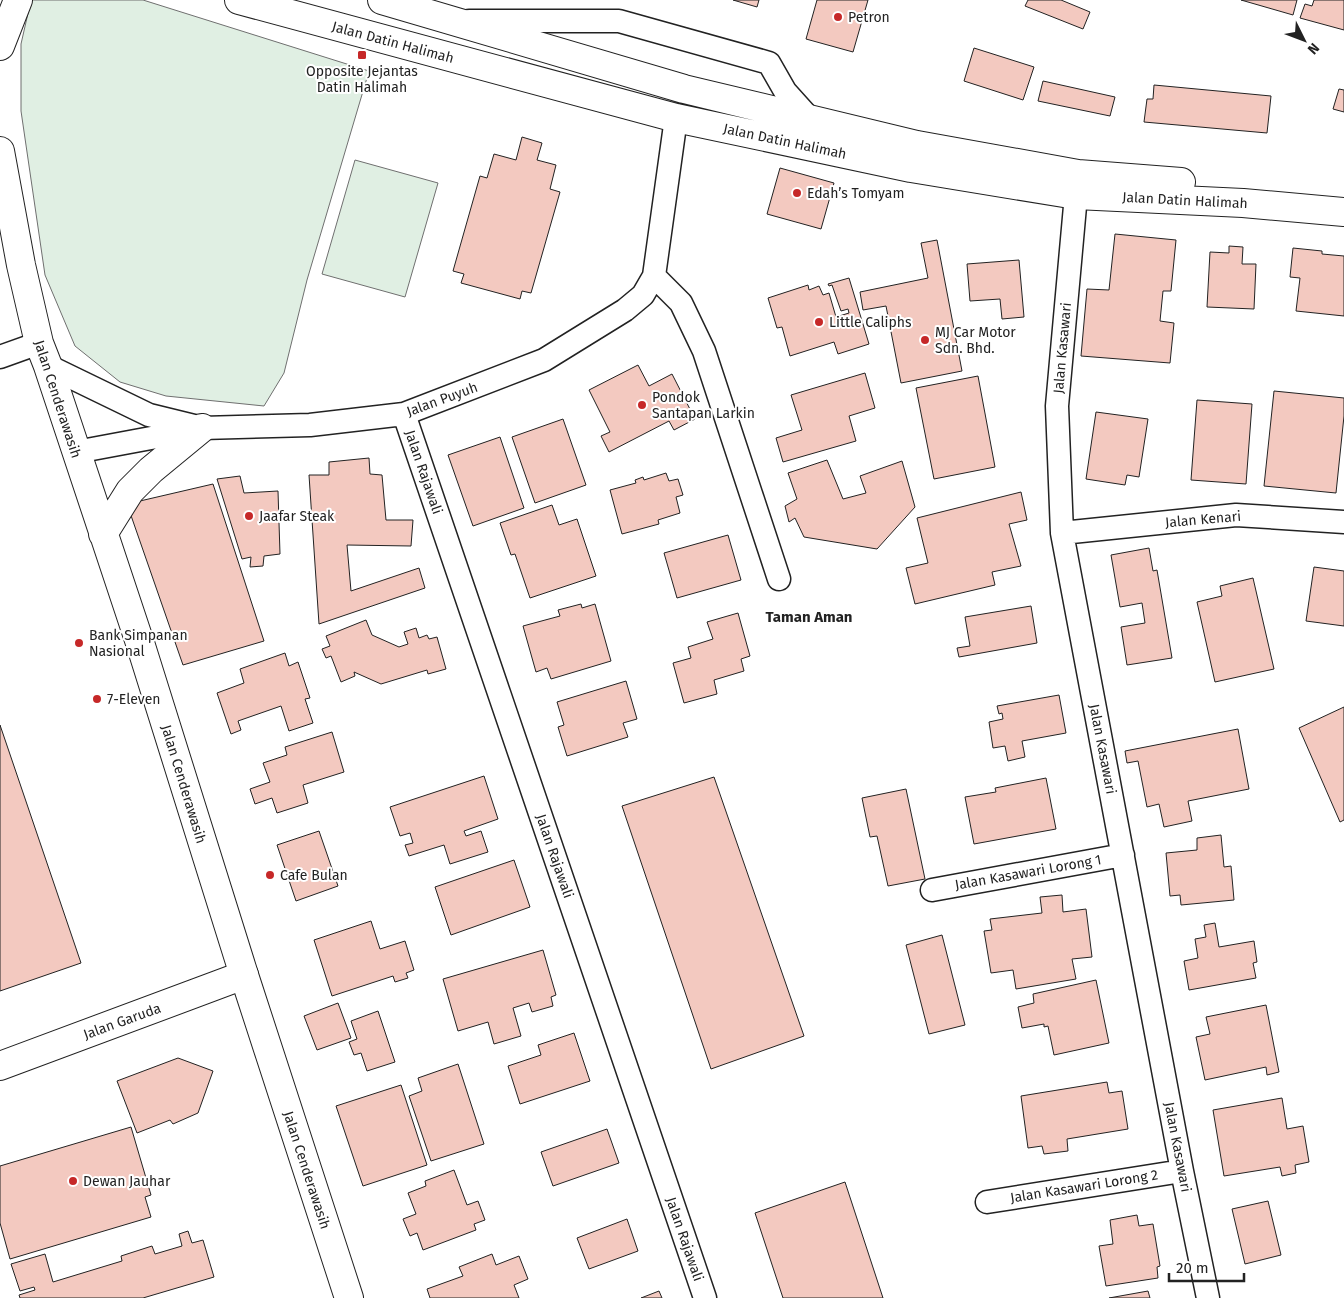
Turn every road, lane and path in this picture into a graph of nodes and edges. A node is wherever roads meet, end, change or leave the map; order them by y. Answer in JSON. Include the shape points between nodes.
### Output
{"nodes":[{"id":1,"x":18,"y":0,"type":"edge"},
{"id":2,"x":239,"y":0,"type":"edge"},
{"id":3,"x":382,"y":0,"type":"edge"},
{"id":4,"x":453,"y":21,"type":"junction"},
{"id":5,"x":0,"y":46,"type":"edge"},
{"id":6,"x":676,"y":118,"type":"junction"},
{"id":7,"x":812,"y":121,"type":"junction"},
{"id":8,"x":0,"y":152,"type":"edge"},
{"id":9,"x":1076,"y":194,"type":"junction"},
{"id":10,"x":1344,"y":194,"type":"edge"},
{"id":11,"x":1344,"y":212,"type":"edge"},
{"id":12,"x":654,"y":276,"type":"junction"},
{"id":13,"x":44,"y":354,"type":"junction"},
{"id":14,"x":0,"y":357,"type":"edge"},
{"id":15,"x":404,"y":414,"type":"junction"},
{"id":16,"x":202,"y":428,"type":"junction"},
{"id":17,"x":76,"y":452,"type":"junction"},
{"id":18,"x":1344,"y":522,"type":"edge"},
{"id":19,"x":1062,"y":533,"type":"junction"},
{"id":20,"x":104,"y":534,"type":"junction"},
{"id":21,"x":779,"y":578,"type":"dead end"},
{"id":22,"x":1123,"y":855,"type":"junction"},
{"id":23,"x":932,"y":890,"type":"dead end"},
{"id":24,"x":244,"y":975,"type":"junction"},
{"id":25,"x":0,"y":1066,"type":"edge"},
{"id":26,"x":1182,"y":1171,"type":"junction"},
{"id":27,"x":987,"y":1202,"type":"dead end"},
{"id":28,"x":349,"y":1298,"type":"edge"},
{"id":29,"x":705,"y":1298,"type":"edge"},
{"id":30,"x":1208,"y":1298,"type":"edge"}],
"edges":[{"from":1,"to":5,"type":"main road"},
{"from":2,"to":6,"type":"main road","name":"Jalan Datin Halimah"},
{"from":3,"to":4,"type":"main road","name":"Jalan Datin Halimah"},
{"from":4,"to":7,"type":"main road","name":"Jalan Datin Halimah","via":[[684,89]]},
{"from":4,"to":7,"type":"street","via":[[619,21],[638,26],[770,63],[785,91]]},
{"from":6,"to":9,"type":"main road","name":"Jalan Datin Halimah","via":[[911,168]]},
{"from":6,"to":12,"type":"street","name":"Jalan Puyuh"},
{"from":7,"to":10,"type":"main road","name":"Jalan Datin Halimah","via":[[916,145],[1078,174]]},
{"from":8,"to":13,"type":"main road","name":"Jalan Cenderawasih","via":[[21,265]]},
{"from":9,"to":11,"type":"main road","name":"Jalan Datin Halimah"},
{"from":9,"to":19,"type":"street","name":"Jalan Kasawari","via":[[1057,406]]},
{"from":12,"to":15,"type":"street","name":"Jalan Puyuh","via":[[644,295],[625,310],[544,360]]},
{"from":12,"to":21,"type":"street","via":[[680,303],[704,351]]},
{"from":13,"to":14,"type":"street"},
{"from":13,"to":16,"type":"street","name":"Jalan Puyuh","via":[[149,415]]},
{"from":13,"to":17,"type":"main road","name":"Jalan Cenderawasih"},
{"from":15,"to":16,"type":"street","name":"Jalan Puyuh","via":[[310,426]]},
{"from":15,"to":29,"type":"street","name":"Jalan Rajawali"},
{"from":16,"to":17,"type":"street"},
{"from":16,"to":20,"type":"main road","via":[[130,491]]},
{"from":17,"to":20,"type":"main road","name":"Jalan Cenderawasih"},
{"from":18,"to":19,"type":"street","name":"Jalan Kenari","via":[[1236,515]]},
{"from":19,"to":22,"type":"street","name":"Jalan Kasawari"},
{"from":20,"to":24,"type":"main road","name":"Jalan Cenderawasih"},
{"from":22,"to":23,"type":"street","name":"Jalan Kasawari Lorong 1"},
{"from":22,"to":26,"type":"street","name":"Jalan Kasawari"},
{"from":24,"to":25,"type":"main road","name":"Jalan Garuda"},
{"from":24,"to":28,"type":"main road","name":"Jalan Cenderawasih"},
{"from":26,"to":27,"type":"street","name":"Jalan Kasawari Lorong 2"},
{"from":26,"to":30,"type":"street","name":"Jalan Kasawari"}]}
